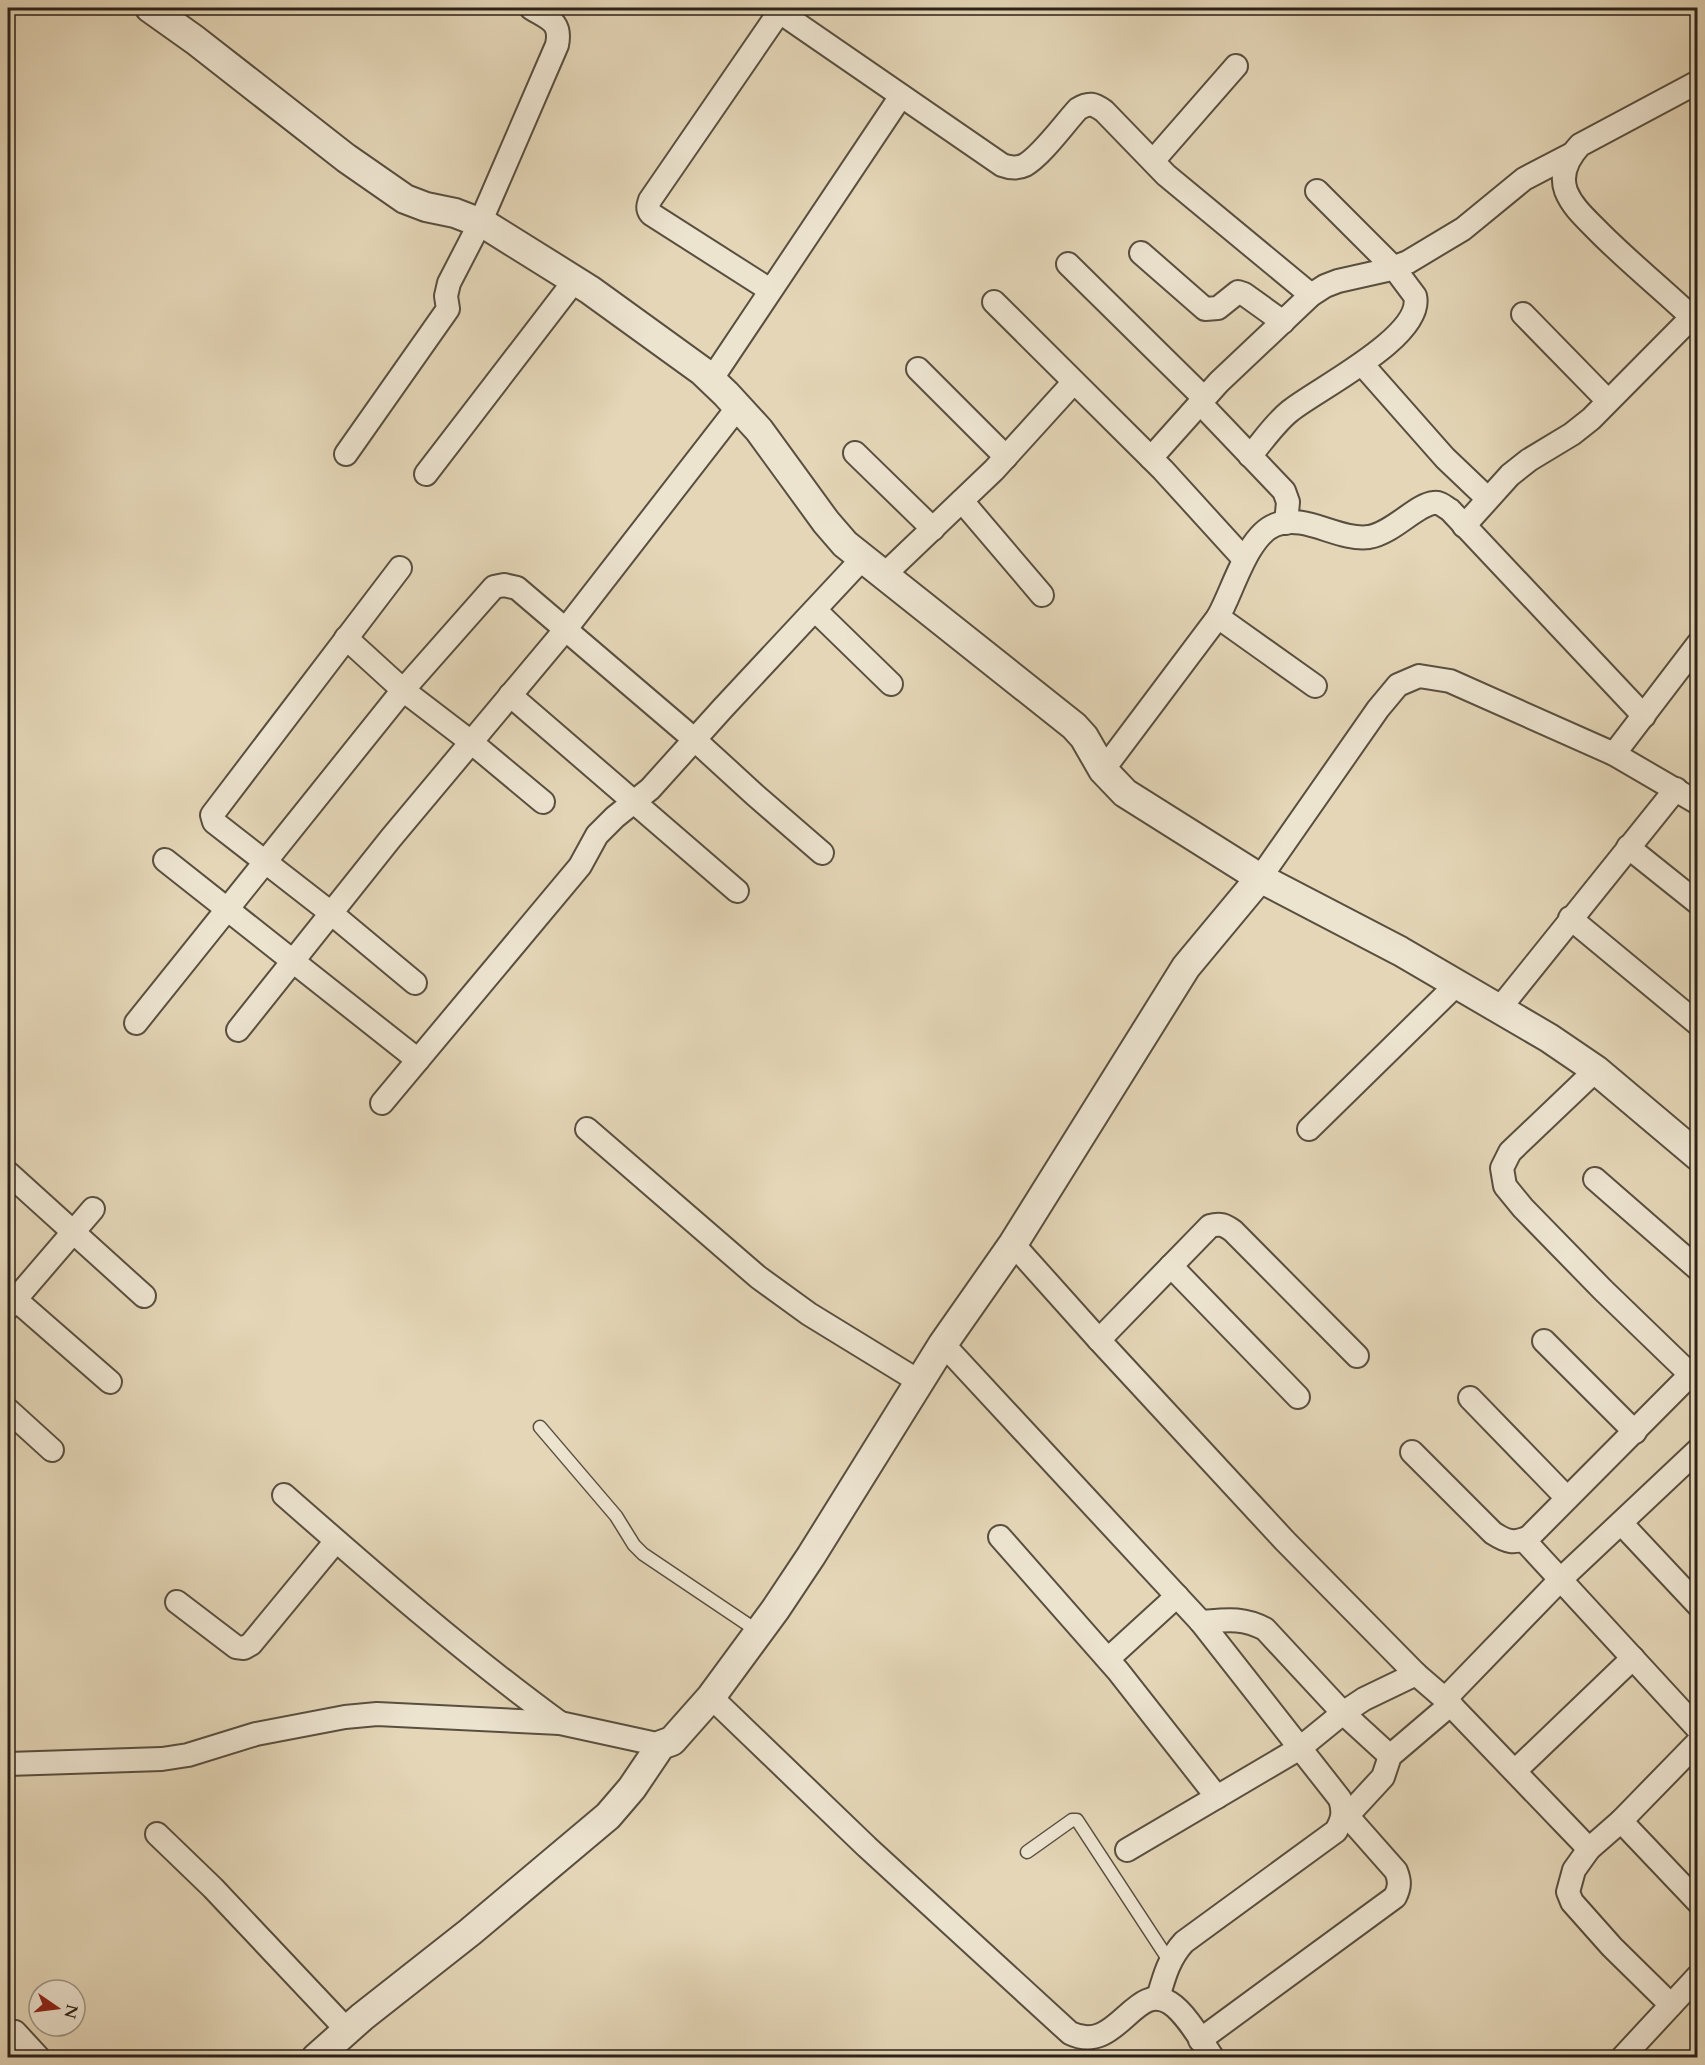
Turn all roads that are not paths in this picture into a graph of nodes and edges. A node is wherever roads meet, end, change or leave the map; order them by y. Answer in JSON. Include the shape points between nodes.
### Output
{"nodes":[{"id":1,"x":150,"y":8,"type":"edge"},
{"id":2,"x":531,"y":8,"type":"edge"},
{"id":3,"x":777,"y":9,"type":"edge"},
{"id":4,"x":1236,"y":66,"type":"dead end"},
{"id":5,"x":1698,"y":82,"type":"edge"},
{"id":6,"x":900,"y":96,"type":"junction"},
{"id":7,"x":1570,"y":155,"type":"junction"},
{"id":8,"x":1153,"y":160,"type":"junction"},
{"id":9,"x":1317,"y":192,"type":"dead end"},
{"id":10,"x":480,"y":223,"type":"junction"},
{"id":11,"x":1141,"y":253,"type":"dead end"},
{"id":12,"x":1068,"y":264,"type":"dead end"},
{"id":13,"x":1394,"y":268,"type":"junction"},
{"id":14,"x":575,"y":280,"type":"junction"},
{"id":15,"x":770,"y":290,"type":"junction"},
{"id":16,"x":1311,"y":295,"type":"junction"},
{"id":17,"x":994,"y":302,"type":"dead end"},
{"id":18,"x":1523,"y":314,"type":"dead end"},
{"id":19,"x":1695,"y":320,"type":"edge"},
{"id":20,"x":1283,"y":322,"type":"junction"},
{"id":21,"x":1362,"y":364,"type":"junction"},
{"id":22,"x":918,"y":369,"type":"dead end"},
{"id":23,"x":711,"y":380,"type":"junction"},
{"id":24,"x":1073,"y":383,"type":"junction"},
{"id":25,"x":1202,"y":401,"type":"junction"},
{"id":26,"x":1608,"y":401,"type":"junction"},
{"id":27,"x":738,"y":407,"type":"junction"},
{"id":28,"x":855,"y":453,"type":"dead end"},
{"id":29,"x":346,"y":454,"type":"dead end"},
{"id":30,"x":1250,"y":456,"type":"junction"},
{"id":31,"x":1006,"y":457,"type":"junction"},
{"id":32,"x":1151,"y":458,"type":"junction"},
{"id":33,"x":426,"y":474,"type":"dead end"},
{"id":34,"x":1487,"y":498,"type":"junction"},
{"id":35,"x":962,"y":501,"type":"junction"},
{"id":36,"x":1286,"y":523,"type":"junction"},
{"id":37,"x":1464,"y":526,"type":"junction"},
{"id":38,"x":933,"y":529,"type":"junction"},
{"id":39,"x":1244,"y":559,"type":"junction"},
{"id":40,"x":874,"y":566,"type":"junction"},
{"id":41,"x":399,"y":568,"type":"dead end"},
{"id":42,"x":1042,"y":595,"type":"dead end"},
{"id":43,"x":815,"y":609,"type":"junction"},
{"id":44,"x":1218,"y":616,"type":"junction"},
{"id":45,"x":565,"y":630,"type":"junction"},
{"id":46,"x":346,"y":638,"type":"junction"},
{"id":47,"x":1698,"y":644,"type":"edge"},
{"id":48,"x":891,"y":684,"type":"dead end"},
{"id":49,"x":1314,"y":686,"type":"dead end"},
{"id":50,"x":403,"y":690,"type":"junction"},
{"id":51,"x":510,"y":695,"type":"junction"},
{"id":52,"x":1644,"y":716,"type":"junction"},
{"id":53,"x":695,"y":740,"type":"junction"},
{"id":54,"x":471,"y":742,"type":"junction"},
{"id":55,"x":1614,"y":754,"type":"junction"},
{"id":56,"x":1103,"y":770,"type":"junction"},
{"id":57,"x":1676,"y":789,"type":"junction"},
{"id":58,"x":543,"y":802,"type":"dead end"},
{"id":59,"x":635,"y":802,"type":"junction"},
{"id":60,"x":1698,"y":803,"type":"edge"},
{"id":61,"x":1628,"y":847,"type":"junction"},
{"id":62,"x":822,"y":852,"type":"dead end"},
{"id":63,"x":165,"y":861,"type":"dead end"},
{"id":64,"x":266,"y":863,"type":"junction"},
{"id":65,"x":1260,"y":878,"type":"junction"},
{"id":66,"x":737,"y":891,"type":"dead end"},
{"id":67,"x":1698,"y":903,"type":"edge"},
{"id":68,"x":228,"y":910,"type":"junction"},
{"id":69,"x":331,"y":913,"type":"junction"},
{"id":70,"x":1570,"y":918,"type":"junction"},
{"id":71,"x":293,"y":961,"type":"junction"},
{"id":72,"x":416,"y":983,"type":"dead end"},
{"id":73,"x":1456,"y":985,"type":"junction"},
{"id":74,"x":1500,"y":1008,"type":"junction"},
{"id":75,"x":136,"y":1023,"type":"dead end"},
{"id":76,"x":1698,"y":1024,"type":"edge"},
{"id":77,"x":238,"y":1030,"type":"dead end"},
{"id":78,"x":418,"y":1060,"type":"junction"},
{"id":79,"x":1596,"y":1070,"type":"junction"},
{"id":80,"x":382,"y":1103,"type":"dead end"},
{"id":81,"x":587,"y":1129,"type":"dead end"},
{"id":82,"x":1309,"y":1129,"type":"dead end"},
{"id":83,"x":1698,"y":1156,"type":"edge"},
{"id":84,"x":8,"y":1173,"type":"edge"},
{"id":85,"x":1595,"y":1179,"type":"dead end"},
{"id":86,"x":93,"y":1209,"type":"dead end"},
{"id":87,"x":74,"y":1232,"type":"junction"},
{"id":88,"x":1013,"y":1244,"type":"junction"},
{"id":89,"x":1171,"y":1266,"type":"junction"},
{"id":90,"x":1698,"y":1269,"type":"edge"},
{"id":91,"x":144,"y":1296,"type":"dead end"},
{"id":92,"x":10,"y":1300,"type":"edge"},
{"id":93,"x":1099,"y":1340,"type":"junction"},
{"id":94,"x":1544,"y":1341,"type":"dead end"},
{"id":95,"x":943,"y":1344,"type":"junction"},
{"id":96,"x":1357,"y":1356,"type":"dead end"},
{"id":97,"x":1694,"y":1371,"type":"edge"},
{"id":98,"x":110,"y":1382,"type":"dead end"},
{"id":99,"x":920,"y":1382,"type":"junction"},
{"id":100,"x":1298,"y":1397,"type":"dead end"},
{"id":101,"x":1470,"y":1398,"type":"dead end"},
{"id":102,"x":8,"y":1410,"type":"edge"},
{"id":103,"x":540,"y":1427,"type":"dead end"},
{"id":104,"x":1635,"y":1432,"type":"junction"},
{"id":105,"x":52,"y":1450,"type":"dead end"},
{"id":106,"x":1698,"y":1450,"type":"edge"},
{"id":107,"x":1412,"y":1452,"type":"dead end"},
{"id":108,"x":284,"y":1495,"type":"dead end"},
{"id":109,"x":1567,"y":1498,"type":"junction"},
{"id":110,"x":1621,"y":1522,"type":"junction"},
{"id":111,"x":1000,"y":1537,"type":"dead end"},
{"id":112,"x":1524,"y":1540,"type":"junction"},
{"id":113,"x":336,"y":1541,"type":"junction"},
{"id":114,"x":1561,"y":1580,"type":"junction"},
{"id":115,"x":1177,"y":1596,"type":"junction"},
{"id":116,"x":177,"y":1602,"type":"dead end"},
{"id":117,"x":1698,"y":1605,"type":"edge"},
{"id":118,"x":1201,"y":1622,"type":"junction"},
{"id":119,"x":759,"y":1632,"type":"junction"},
{"id":120,"x":1633,"y":1658,"type":"junction"},
{"id":121,"x":1108,"y":1659,"type":"junction"},
{"id":122,"x":1416,"y":1674,"type":"junction"},
{"id":123,"x":711,"y":1697,"type":"junction"},
{"id":124,"x":1448,"y":1701,"type":"junction"},
{"id":125,"x":1343,"y":1713,"type":"junction"},
{"id":126,"x":560,"y":1723,"type":"junction"},
{"id":127,"x":1698,"y":1729,"type":"edge"},
{"id":128,"x":1698,"y":1742,"type":"edge"},
{"id":129,"x":661,"y":1745,"type":"junction"},
{"id":130,"x":1300,"y":1749,"type":"junction"},
{"id":131,"x":1390,"y":1756,"type":"junction"},
{"id":132,"x":8,"y":1764,"type":"edge"},
{"id":133,"x":1515,"y":1771,"type":"junction"},
{"id":134,"x":1216,"y":1797,"type":"junction"},
{"id":135,"x":1345,"y":1814,"type":"junction"},
{"id":136,"x":1621,"y":1821,"type":"junction"},
{"id":137,"x":157,"y":1834,"type":"dead end"},
{"id":138,"x":1588,"y":1849,"type":"junction"},
{"id":139,"x":1127,"y":1850,"type":"dead end"},
{"id":140,"x":1027,"y":1852,"type":"dead end"},
{"id":141,"x":1698,"y":1902,"type":"edge"},
{"id":142,"x":1170,"y":1962,"type":"junction"},
{"id":143,"x":1698,"y":1976,"type":"edge"},
{"id":144,"x":1158,"y":1998,"type":"junction"},
{"id":145,"x":1671,"y":2006,"type":"junction"},
{"id":146,"x":347,"y":2030,"type":"junction"},
{"id":147,"x":15,"y":2032,"type":"dead end"},
{"id":148,"x":1206,"y":2049,"type":"edge"},
{"id":149,"x":39,"y":2058,"type":"edge"},
{"id":150,"x":316,"y":2058,"type":"edge"},
{"id":151,"x":1622,"y":2058,"type":"edge"}],
"edges":[{"from":1,"to":10,"type":"street","via":[[405,199]]},
{"from":2,"to":10,"type":"street","via":[[555,23],[558,37]]},
{"from":3,"to":6,"type":"street"},
{"from":3,"to":15,"type":"street","via":[[648,205],[651,214]]},
{"from":4,"to":8,"type":"street"},
{"from":5,"to":7,"type":"street","via":[[1580,145]]},
{"from":6,"to":8,"type":"street","via":[[1012,169],[1037,155],[1086,104],[1095,104],[1104,111]]},
{"from":6,"to":15,"type":"street"},
{"from":7,"to":13,"type":"street","via":[[1534,172],[1463,229]]},
{"from":7,"to":19,"type":"street","via":[[1564,171],[1566,190],[1576,208]]},
{"from":8,"to":16,"type":"street"},
{"from":9,"to":13,"type":"street"},
{"from":10,"to":14,"type":"street"},
{"from":10,"to":29,"type":"street","via":[[446,289],[446,314]]},
{"from":11,"to":20,"type":"street","via":[[1205,309],[1218,308],[1238,292]]},
{"from":12,"to":25,"type":"street"},
{"from":13,"to":16,"type":"street","via":[[1338,281]]},
{"from":13,"to":21,"type":"street","via":[[1416,302],[1406,326]]},
{"from":14,"to":23,"type":"street"},
{"from":14,"to":33,"type":"street"},
{"from":15,"to":23,"type":"street"},
{"from":16,"to":20,"type":"street"},
{"from":17,"to":24,"type":"street"},
{"from":18,"to":26,"type":"street"},
{"from":19,"to":26,"type":"street"},
{"from":20,"to":25,"type":"street"},
{"from":21,"to":30,"type":"street","via":[[1287,413]]},
{"from":21,"to":34,"type":"street","via":[[1445,458]]},
{"from":22,"to":31,"type":"street"},
{"from":23,"to":27,"type":"street"},
{"from":24,"to":31,"type":"street"},
{"from":24,"to":32,"type":"street"},
{"from":25,"to":30,"type":"street"},
{"from":25,"to":32,"type":"street"},
{"from":26,"to":34,"type":"street","via":[[1572,434],[1510,475]]},
{"from":27,"to":40,"type":"street","via":[[826,522],[845,544]]},
{"from":27,"to":45,"type":"street"},
{"from":28,"to":38,"type":"street"},
{"from":30,"to":36,"type":"street","via":[[1288,497]]},
{"from":31,"to":35,"type":"street"},
{"from":32,"to":39,"type":"street"},
{"from":34,"to":37,"type":"street"},
{"from":35,"to":38,"type":"street"},
{"from":35,"to":42,"type":"street"},
{"from":36,"to":37,"type":"street","via":[[1369,537],[1388,531],[1435,503],[1450,510]]},
{"from":36,"to":39,"type":"street","via":[[1274,525],[1257,539]]},
{"from":37,"to":52,"type":"street"},
{"from":38,"to":40,"type":"street"},
{"from":39,"to":44,"type":"street"},
{"from":40,"to":43,"type":"street"},
{"from":40,"to":56,"type":"street","via":[[1074,726]]},
{"from":41,"to":46,"type":"street"},
{"from":43,"to":48,"type":"street"},
{"from":43,"to":53,"type":"street"},
{"from":44,"to":49,"type":"street"},
{"from":44,"to":56,"type":"street"},
{"from":45,"to":50,"type":"street","via":[[517,588],[494,587]]},
{"from":45,"to":51,"type":"street"},
{"from":45,"to":53,"type":"street"},
{"from":46,"to":50,"type":"street"},
{"from":46,"to":64,"type":"street","via":[[212,815],[214,822]]},
{"from":47,"to":52,"type":"street"},
{"from":50,"to":54,"type":"street"},
{"from":50,"to":64,"type":"street"},
{"from":51,"to":54,"type":"street"},
{"from":51,"to":59,"type":"street"},
{"from":52,"to":55,"type":"street"},
{"from":53,"to":59,"type":"street"},
{"from":53,"to":62,"type":"street"},
{"from":54,"to":58,"type":"street"},
{"from":54,"to":69,"type":"street"},
{"from":55,"to":57,"type":"street"},
{"from":55,"to":65,"type":"street","via":[[1450,681],[1419,676],[1398,685],[1378,709]]},
{"from":56,"to":65,"type":"street","via":[[1132,798]]},
{"from":57,"to":60,"type":"street"},
{"from":57,"to":61,"type":"street"},
{"from":59,"to":66,"type":"street"},
{"from":59,"to":78,"type":"street","via":[[597,835],[580,866]]},
{"from":61,"to":67,"type":"street"},
{"from":61,"to":70,"type":"street"},
{"from":63,"to":68,"type":"street"},
{"from":64,"to":68,"type":"street"},
{"from":64,"to":69,"type":"street"},
{"from":65,"to":73,"type":"street","via":[[1400,951]]},
{"from":65,"to":88,"type":"street","via":[[1186,967]]},
{"from":68,"to":71,"type":"street"},
{"from":68,"to":75,"type":"street"},
{"from":69,"to":71,"type":"street"},
{"from":69,"to":72,"type":"street"},
{"from":70,"to":74,"type":"street"},
{"from":70,"to":76,"type":"street"},
{"from":71,"to":77,"type":"street"},
{"from":71,"to":78,"type":"street"},
{"from":73,"to":74,"type":"street"},
{"from":73,"to":82,"type":"street"},
{"from":74,"to":79,"type":"street"},
{"from":78,"to":80,"type":"street"},
{"from":79,"to":83,"type":"street"},
{"from":79,"to":97,"type":"street","via":[[1510,1152],[1502,1168],[1505,1186],[1603,1290]]},
{"from":81,"to":99,"type":"street","via":[[768,1284]]},
{"from":84,"to":87,"type":"street"},
{"from":85,"to":90,"type":"street"},
{"from":86,"to":87,"type":"street"},
{"from":87,"to":91,"type":"street"},
{"from":87,"to":92,"type":"street"},
{"from":88,"to":93,"type":"street"},
{"from":88,"to":95,"type":"street"},
{"from":89,"to":93,"type":"street"},
{"from":89,"to":96,"type":"street","via":[[1210,1226],[1225,1225]]},
{"from":89,"to":100,"type":"street"},
{"from":92,"to":98,"type":"street"},
{"from":93,"to":122,"type":"street"},
{"from":94,"to":104,"type":"street"},
{"from":95,"to":99,"type":"street"},
{"from":95,"to":115,"type":"street"},
{"from":97,"to":104,"type":"street"},
{"from":99,"to":119,"type":"street"},
{"from":101,"to":109,"type":"street"},
{"from":102,"to":105,"type":"street"},
{"from":103,"to":119,"type":"lane","via":[[616,1516],[634,1545]]},
{"from":104,"to":109,"type":"street"},
{"from":106,"to":110,"type":"street"},
{"from":107,"to":112,"type":"street","via":[[1494,1533],[1505,1541]]},
{"from":108,"to":113,"type":"street"},
{"from":109,"to":112,"type":"street"},
{"from":110,"to":114,"type":"street"},
{"from":110,"to":117,"type":"street"},
{"from":111,"to":121,"type":"street"},
{"from":112,"to":114,"type":"street"},
{"from":113,"to":116,"type":"street","via":[[244,1648],[236,1647]]},
{"from":113,"to":126,"type":"street"},
{"from":114,"to":120,"type":"street"},
{"from":114,"to":124,"type":"street"},
{"from":115,"to":118,"type":"street"},
{"from":115,"to":121,"type":"street"},
{"from":118,"to":125,"type":"street","via":[[1235,1619],[1265,1629]]},
{"from":118,"to":130,"type":"street"},
{"from":119,"to":123,"type":"street"},
{"from":120,"to":127,"type":"street"},
{"from":120,"to":133,"type":"street"},
{"from":121,"to":134,"type":"street"},
{"from":122,"to":124,"type":"street"},
{"from":122,"to":125,"type":"street","via":[[1383,1688]]},
{"from":123,"to":129,"type":"street","via":[[672,1741]]},
{"from":123,"to":144,"type":"street","via":[[1070,2033],[1093,2038],[1106,2033],[1145,2000]]},
{"from":124,"to":131,"type":"street"},
{"from":124,"to":133,"type":"street"},
{"from":125,"to":130,"type":"street"},
{"from":125,"to":131,"type":"street"},
{"from":126,"to":129,"type":"street"},
{"from":126,"to":132,"type":"street","via":[[377,1714],[256,1734],[162,1759]]},
{"from":128,"to":136,"type":"street"},
{"from":129,"to":146,"type":"street","via":[[608,1816]]},
{"from":130,"to":134,"type":"street"},
{"from":130,"to":135,"type":"street","via":[[1340,1799]]},
{"from":131,"to":135,"type":"street","via":[[1383,1777]]},
{"from":133,"to":138,"type":"street"},
{"from":134,"to":139,"type":"street"},
{"from":135,"to":142,"type":"street","via":[[1336,1831],[1184,1942]]},
{"from":135,"to":148,"type":"street","via":[[1395,1871],[1400,1888],[1395,1897]]},
{"from":136,"to":138,"type":"street"},
{"from":136,"to":141,"type":"street"},
{"from":137,"to":146,"type":"street"},
{"from":138,"to":145,"type":"street","via":[[1570,1882],[1572,1902]]},
{"from":140,"to":142,"type":"lane","via":[[1077,1820]]},
{"from":142,"to":144,"type":"street"},
{"from":143,"to":145,"type":"street"},
{"from":144,"to":148,"type":"street","via":[[1180,2012]]},
{"from":145,"to":151,"type":"street"},
{"from":146,"to":150,"type":"street"},
{"from":147,"to":149,"type":"street"}]}
